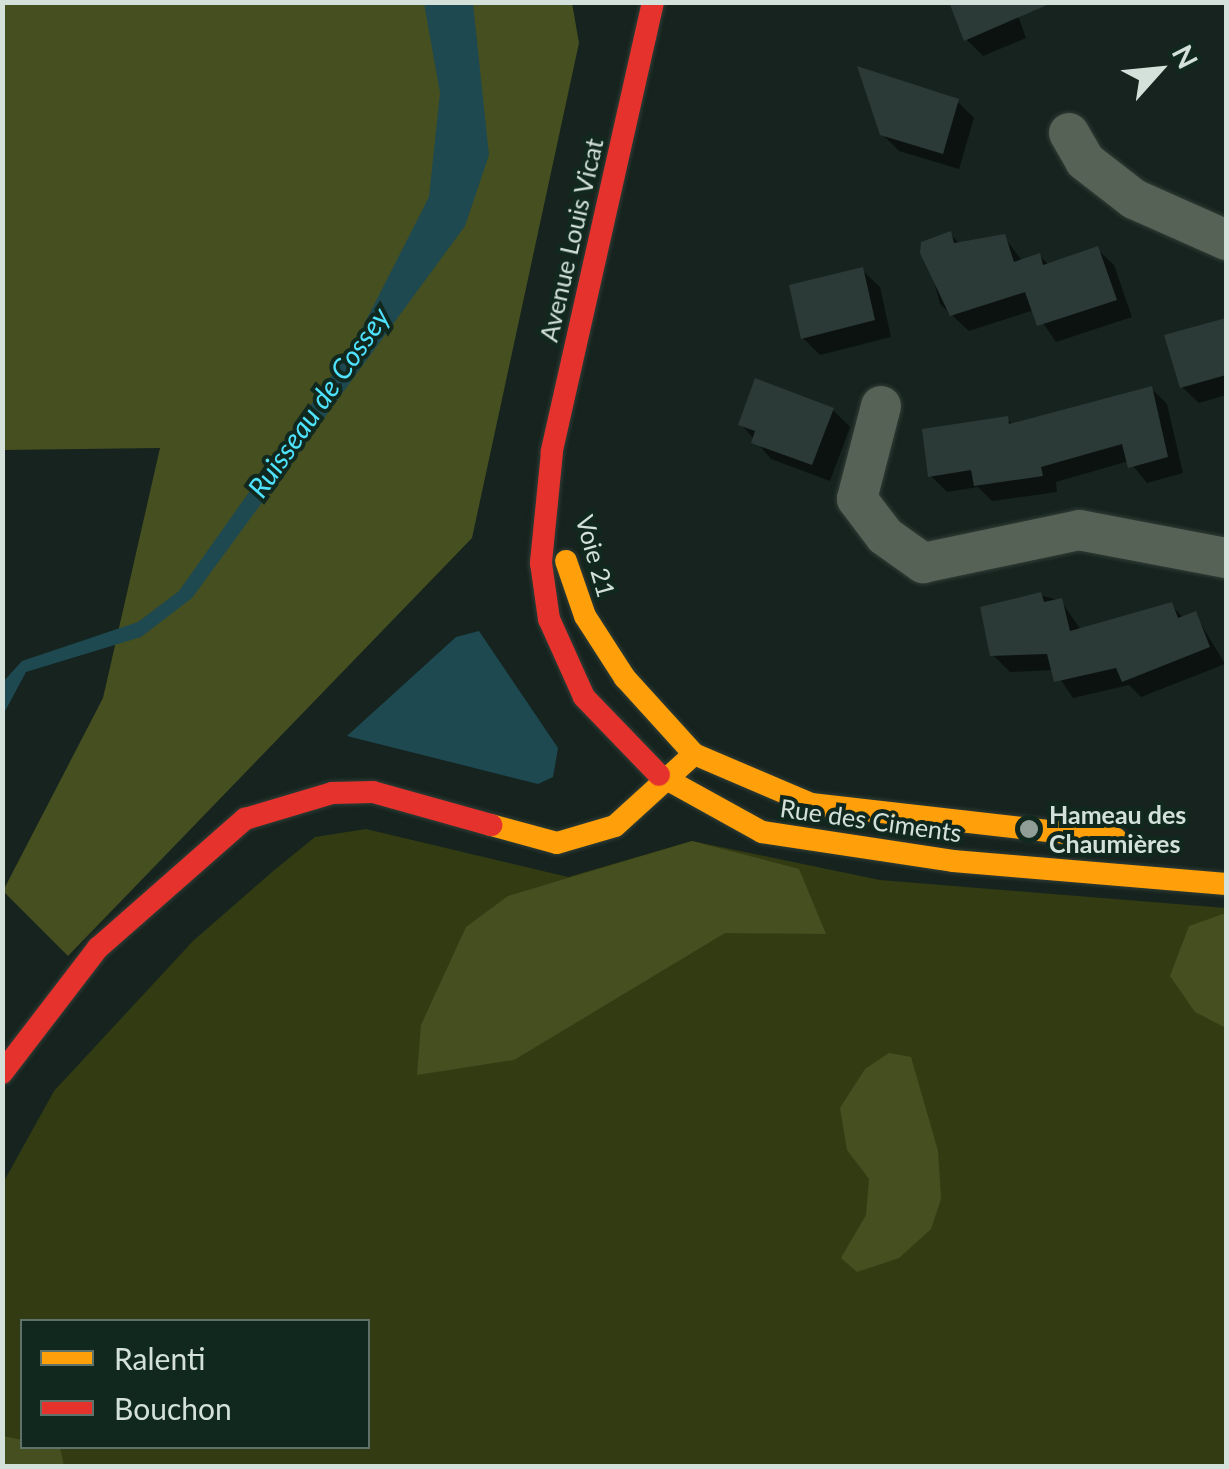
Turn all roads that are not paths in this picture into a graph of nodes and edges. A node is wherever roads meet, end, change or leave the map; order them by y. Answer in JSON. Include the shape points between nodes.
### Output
{"nodes":[{"id":1,"x":652,"y":2,"type":"edge"},
{"id":2,"x":1068,"y":133,"type":"dead end"},
{"id":3,"x":1226,"y":240,"type":"edge"},
{"id":4,"x":881,"y":406,"type":"dead end"},
{"id":5,"x":549,"y":490,"type":"junction"},
{"id":6,"x":1226,"y":558,"type":"edge"},
{"id":7,"x":694,"y":754,"type":"junction"},
{"id":8,"x":667,"y":783,"type":"junction"},
{"id":9,"x":1144,"y":842,"type":"dead end"},
{"id":10,"x":1226,"y":884,"type":"edge"},
{"id":11,"x":2,"y":1073,"type":"edge"}],
"edges":[{"from":1,"to":5,"type":"main road","name":"Avenue Louis Vicat"},
{"from":2,"to":3,"type":"street","via":[[1085,161],[1134,199]]},
{"from":4,"to":6,"type":"street","via":[[857,499],[885,536],[923,563],[1079,530]]},
{"from":5,"to":7,"type":"main road","name":"Voie 21","via":[[584,616],[624,678]]},
{"from":5,"to":8,"type":"main road","name":"Voie 21","via":[[540,563],[560,653],[584,697]]},
{"from":7,"to":8,"type":"main road"},
{"from":7,"to":9,"type":"main road","name":"Rue des Ciments","via":[[811,804]]},
{"from":8,"to":10,"type":"main road","name":"Rue des Ciments","via":[[762,832],[811,843]]},
{"from":8,"to":11,"type":"main road","via":[[615,826],[557,843],[373,792],[332,792],[245,819],[98,948]]}]}
